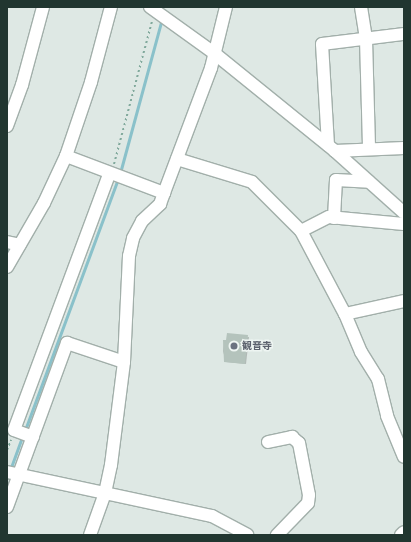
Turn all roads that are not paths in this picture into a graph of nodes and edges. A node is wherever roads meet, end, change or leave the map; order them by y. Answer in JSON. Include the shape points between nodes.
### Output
{"nodes":[{"id":1,"x":43,"y":7,"type":"edge"},
{"id":2,"x":111,"y":7,"type":"edge"},
{"id":3,"x":226,"y":7,"type":"edge"},
{"id":4,"x":361,"y":7,"type":"edge"},
{"id":5,"x":153,"y":13,"type":"edge"},
{"id":6,"x":404,"y":34,"type":"edge"},
{"id":7,"x":366,"y":39,"type":"junction"},
{"id":8,"x":214,"y":53,"type":"junction"},
{"id":9,"x":7,"y":126,"type":"edge"},
{"id":10,"x":331,"y":148,"type":"junction"},
{"id":11,"x":404,"y":148,"type":"edge"},
{"id":12,"x":369,"y":149,"type":"junction"},
{"id":13,"x":66,"y":156,"type":"junction"},
{"id":14,"x":177,"y":159,"type":"junction"},
{"id":15,"x":114,"y":176,"type":"junction"},
{"id":16,"x":369,"y":182,"type":"junction"},
{"id":17,"x":164,"y":193,"type":"junction"},
{"id":18,"x":404,"y":213,"type":"edge"},
{"id":19,"x":334,"y":218,"type":"junction"},
{"id":20,"x":404,"y":224,"type":"edge"},
{"id":21,"x":301,"y":231,"type":"junction"},
{"id":22,"x":7,"y":242,"type":"edge"},
{"id":23,"x":20,"y":246,"type":"junction"},
{"id":24,"x":7,"y":267,"type":"edge"},
{"id":25,"x":404,"y":301,"type":"edge"},
{"id":26,"x":345,"y":314,"type":"junction"},
{"id":27,"x":124,"y":362,"type":"junction"},
{"id":28,"x":33,"y":437,"type":"junction"},
{"id":29,"x":268,"y":442,"type":"dead end"},
{"id":30,"x":404,"y":457,"type":"edge"},
{"id":31,"x":14,"y":474,"type":"edge"},
{"id":32,"x":105,"y":493,"type":"junction"},
{"id":33,"x":7,"y":507,"type":"edge"},
{"id":34,"x":404,"y":532,"type":"edge"},
{"id":35,"x":90,"y":535,"type":"edge"},
{"id":36,"x":247,"y":535,"type":"edge"},
{"id":37,"x":277,"y":535,"type":"edge"},
{"id":38,"x":401,"y":535,"type":"edge"}],
"edges":[{"from":1,"to":9,"type":"street","via":[[22,85]]},
{"from":2,"to":13,"type":"street","via":[[91,82]]},
{"from":3,"to":8,"type":"street"},
{"from":4,"to":7,"type":"street"},
{"from":5,"to":8,"type":"street","via":[[169,20]]},
{"from":6,"to":7,"type":"street"},
{"from":7,"to":10,"type":"street","via":[[322,44]]},
{"from":7,"to":12,"type":"street"},
{"from":8,"to":10,"type":"street"},
{"from":8,"to":14,"type":"street"},
{"from":10,"to":12,"type":"street"},
{"from":10,"to":16,"type":"street"},
{"from":11,"to":12,"type":"street"},
{"from":13,"to":15,"type":"street"},
{"from":13,"to":23,"type":"street"},
{"from":14,"to":17,"type":"street"},
{"from":14,"to":21,"type":"street","via":[[252,182]]},
{"from":15,"to":17,"type":"street"},
{"from":15,"to":28,"type":"street","via":[[14,430]]},
{"from":16,"to":18,"type":"street"},
{"from":16,"to":19,"type":"street","via":[[336,180]]},
{"from":17,"to":27,"type":"street","via":[[160,204],[142,221],[133,238],[129,256]]},
{"from":19,"to":20,"type":"street"},
{"from":19,"to":21,"type":"street"},
{"from":21,"to":26,"type":"street"},
{"from":22,"to":23,"type":"street"},
{"from":23,"to":24,"type":"street"},
{"from":25,"to":26,"type":"street"},
{"from":26,"to":30,"type":"street","via":[[358,346],[378,379],[392,432]]},
{"from":27,"to":28,"type":"street","via":[[66,343]]},
{"from":27,"to":32,"type":"street"},
{"from":28,"to":31,"type":"street"},
{"from":29,"to":37,"type":"street","via":[[292,437],[299,443],[309,496],[308,503]]},
{"from":31,"to":32,"type":"street"},
{"from":31,"to":33,"type":"street"},
{"from":32,"to":35,"type":"street"},
{"from":32,"to":36,"type":"street","via":[[212,516]]},
{"from":34,"to":38,"type":"street"}]}
